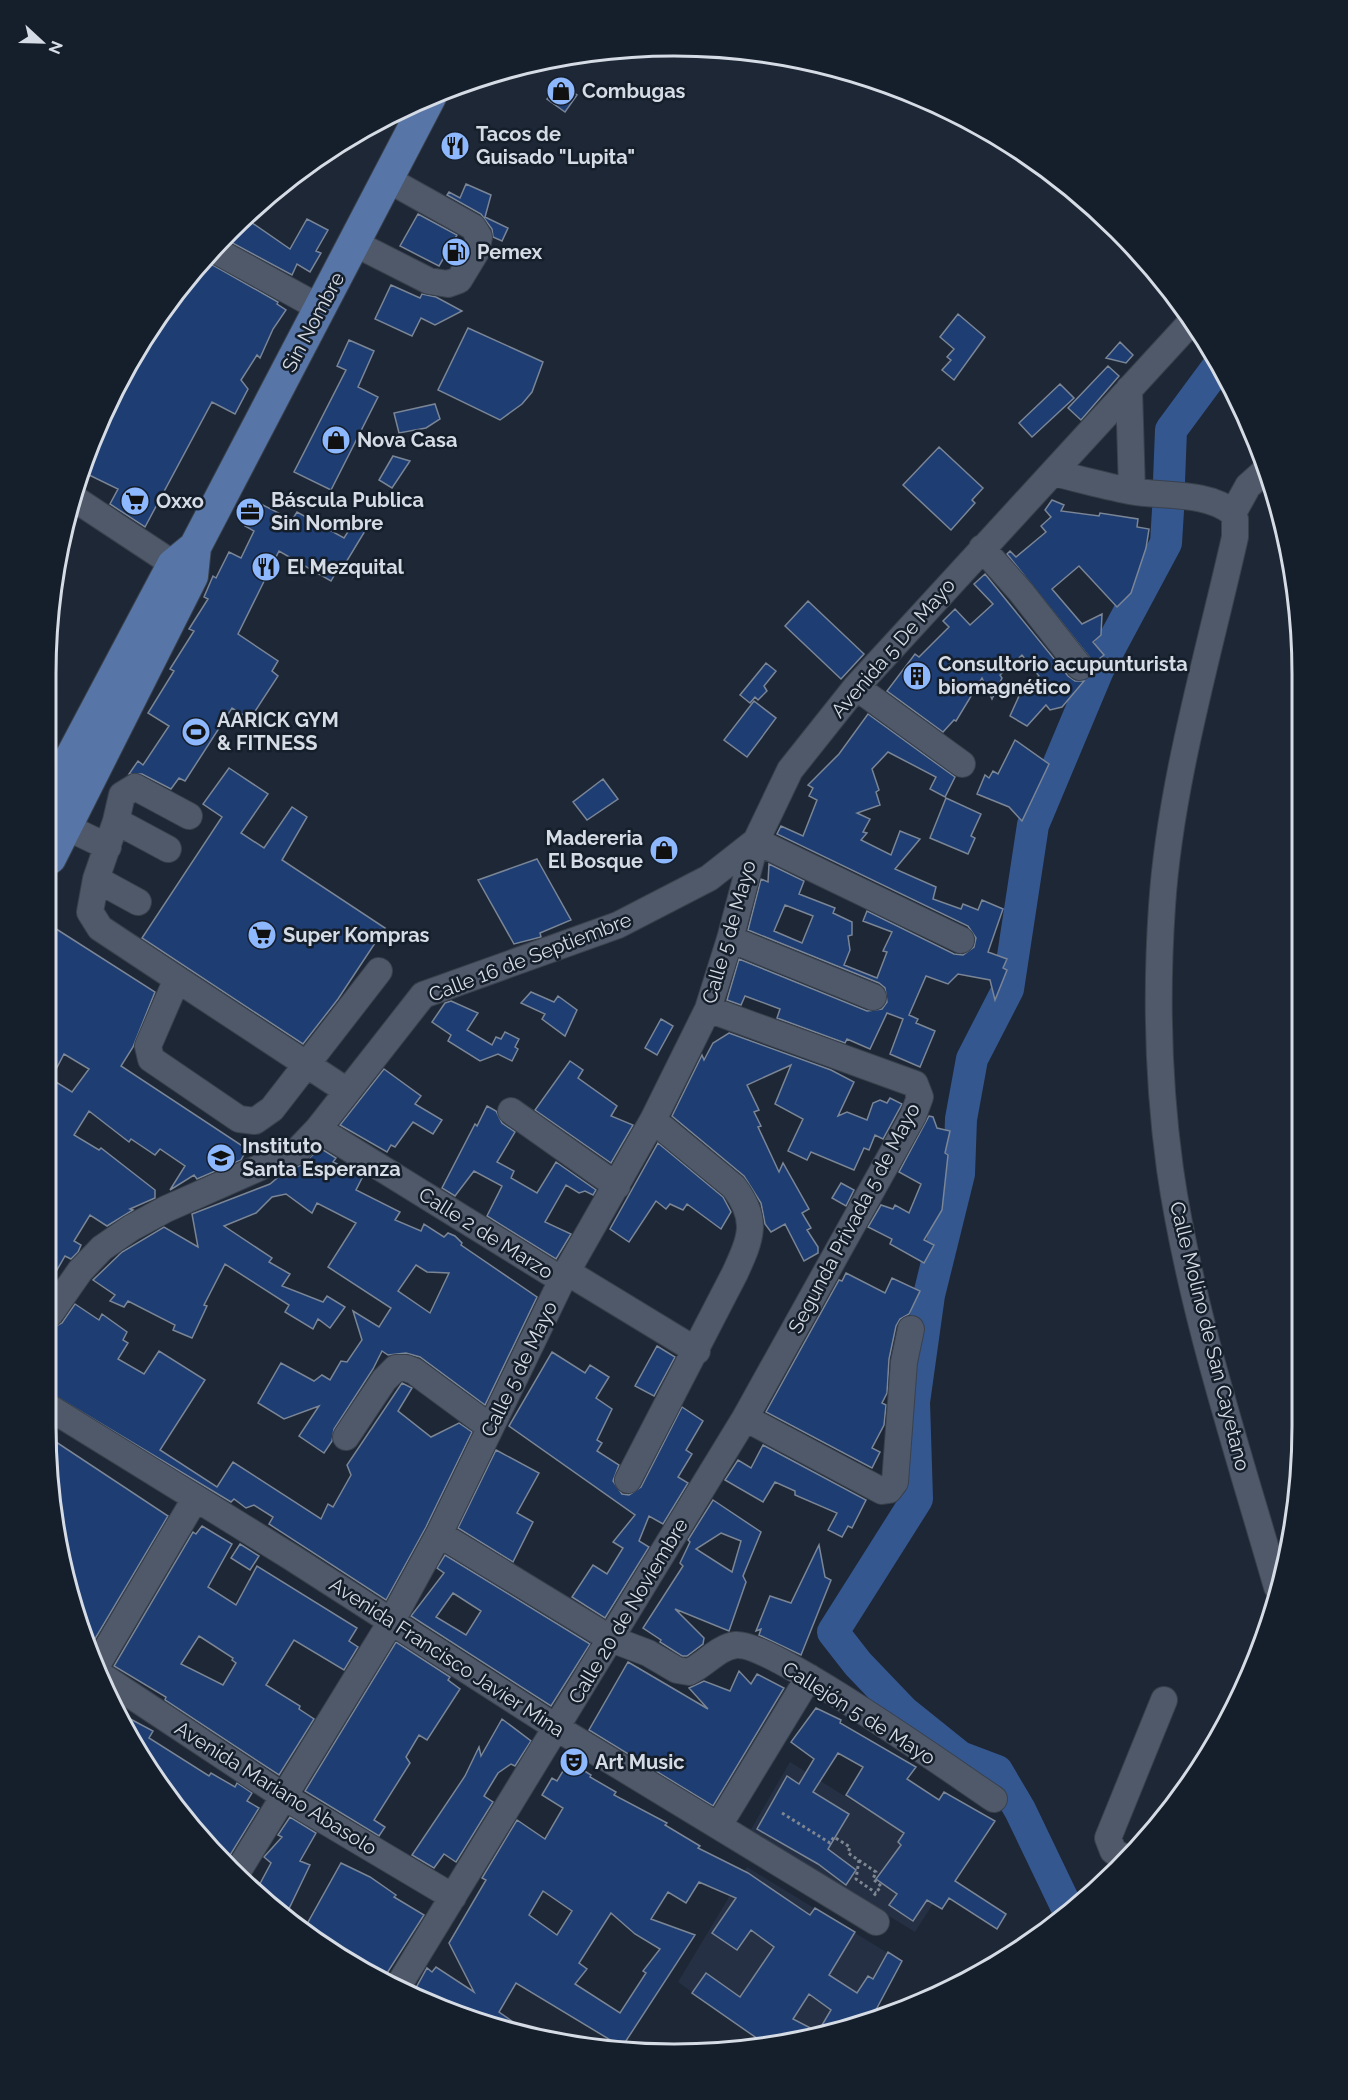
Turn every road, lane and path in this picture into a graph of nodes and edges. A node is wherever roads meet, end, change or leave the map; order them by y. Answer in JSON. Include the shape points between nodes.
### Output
{"nodes":[{"id":1,"x":424,"y":109,"type":"edge"},
{"id":2,"x":387,"y":179,"type":"junction"},
{"id":3,"x":354,"y":243,"type":"junction"},
{"id":4,"x":221,"y":253,"type":"edge"},
{"id":5,"x":320,"y":308,"type":"junction"},
{"id":6,"x":1186,"y":327,"type":"edge"},
{"id":7,"x":1129,"y":389,"type":"junction"},
{"id":8,"x":1054,"y":473,"type":"junction"},
{"id":9,"x":1260,"y":475,"type":"edge"},
{"id":10,"x":1132,"y":491,"type":"junction"},
{"id":11,"x":80,"y":502,"type":"edge"},
{"id":12,"x":1233,"y":513,"type":"junction"},
{"id":13,"x":982,"y":548,"type":"junction"},
{"id":14,"x":186,"y":562,"type":"junction"},
{"id":15,"x":1080,"y":667,"type":"dead end"},
{"id":16,"x":856,"y":687,"type":"junction"},
{"id":17,"x":962,"y":764,"type":"dead end"},
{"id":18,"x":56,"y":787,"type":"edge"},
{"id":19,"x":189,"y":816,"type":"dead end"},
{"id":20,"x":116,"y":821,"type":"junction"},
{"id":21,"x":59,"y":823,"type":"edge"},
{"id":22,"x":756,"y":841,"type":"junction"},
{"id":23,"x":108,"y":848,"type":"junction"},
{"id":24,"x":168,"y":849,"type":"dead end"},
{"id":25,"x":96,"y":879,"type":"junction"},
{"id":26,"x":138,"y":902,"type":"dead end"},
{"id":27,"x":730,"y":939,"type":"junction"},
{"id":28,"x":961,"y":940,"type":"dead end"},
{"id":29,"x":379,"y":971,"type":"dead end"},
{"id":30,"x":177,"y":979,"type":"junction"},
{"id":31,"x":873,"y":997,"type":"dead end"},
{"id":32,"x":708,"y":1009,"type":"junction"},
{"id":33,"x":308,"y":1065,"type":"junction"},
{"id":34,"x":347,"y":1091,"type":"junction"},
{"id":35,"x":511,"y":1110,"type":"dead end"},
{"id":36,"x":653,"y":1120,"type":"junction"},
{"id":37,"x":318,"y":1130,"type":"junction"},
{"id":38,"x":617,"y":1186,"type":"junction"},
{"id":39,"x":565,"y":1276,"type":"junction"},
{"id":40,"x":56,"y":1305,"type":"edge"},
{"id":41,"x":911,"y":1329,"type":"dead end"},
{"id":42,"x":697,"y":1351,"type":"junction"},
{"id":43,"x":56,"y":1412,"type":"edge"},
{"id":44,"x":745,"y":1418,"type":"junction"},
{"id":45,"x":490,"y":1427,"type":"junction"},
{"id":46,"x":346,"y":1437,"type":"dead end"},
{"id":47,"x":628,"y":1480,"type":"dead end"},
{"id":48,"x":195,"y":1499,"type":"junction"},
{"id":49,"x":439,"y":1534,"type":"junction"},
{"id":50,"x":1273,"y":1577,"type":"edge"},
{"id":51,"x":391,"y":1622,"type":"junction"},
{"id":52,"x":611,"y":1638,"type":"junction"},
{"id":53,"x":101,"y":1657,"type":"edge"},
{"id":54,"x":809,"y":1677,"type":"junction"},
{"id":55,"x":111,"y":1682,"type":"edge"},
{"id":56,"x":1164,"y":1700,"type":"dead end"},
{"id":57,"x":557,"y":1728,"type":"junction"},
{"id":58,"x":283,"y":1796,"type":"junction"},
{"id":59,"x":993,"y":1799,"type":"dead end"},
{"id":60,"x":782,"y":1814,"type":"dead end"},
{"id":61,"x":719,"y":1825,"type":"junction"},
{"id":62,"x":1118,"y":1852,"type":"edge"},
{"id":63,"x":859,"y":1860,"type":"junction"},
{"id":64,"x":241,"y":1867,"type":"edge"},
{"id":65,"x":876,"y":1893,"type":"junction"},
{"id":66,"x":453,"y":1897,"type":"junction"},
{"id":67,"x":872,"y":1912,"type":"joint"},
{"id":68,"x":401,"y":1981,"type":"edge"}],
"edges":[{"from":1,"to":2,"type":"main road","name":"Sin Nombre"},
{"from":2,"to":3,"type":"main road","name":"Sin Nombre"},
{"from":2,"to":3,"type":"street","via":[[473,227],[479,245],[471,262],[459,280],[438,284]]},
{"from":3,"to":5,"type":"main road","name":"Sin Nombre"},
{"from":4,"to":5,"type":"street"},
{"from":5,"to":14,"type":"main road","name":"Sin Nombre"},
{"from":6,"to":7,"type":"street","name":"Avenida 5 De Mayo"},
{"from":7,"to":8,"type":"street","name":"Avenida 5 De Mayo"},
{"from":7,"to":10,"type":"street"},
{"from":8,"to":10,"type":"street"},
{"from":8,"to":13,"type":"street","name":"Avenida 5 De Mayo"},
{"from":9,"to":12,"type":"street","via":[[1248,486]]},
{"from":10,"to":12,"type":"street","via":[[1203,500]]},
{"from":11,"to":14,"type":"street"},
{"from":12,"to":50,"type":"street","name":"Calle Molino de San Cayetano","via":[[1234,537],[1169,842],[1158,1014],[1166,1127],[1182,1234]]},
{"from":13,"to":15,"type":"street"},
{"from":13,"to":16,"type":"street","name":"Avenida 5 De Mayo"},
{"from":14,"to":18,"type":"main road","name":"Sin Nombre"},
{"from":14,"to":21,"type":"main road","name":"Sin Nombre"},
{"from":16,"to":17,"type":"street"},
{"from":16,"to":22,"type":"street","name":"Avenida 5 De Mayo","via":[[790,770]]},
{"from":19,"to":20,"type":"street","via":[[135,787],[122,795]]},
{"from":20,"to":23,"type":"street"},
{"from":20,"to":24,"type":"street"},
{"from":21,"to":23,"type":"street"},
{"from":22,"to":27,"type":"street","name":"Calle 5 de Mayo"},
{"from":22,"to":28,"type":"street"},
{"from":22,"to":34,"type":"street","name":"Calle 16 de Septiembre","via":[[709,878],[618,925],[423,995]]},
{"from":23,"to":25,"type":"street"},
{"from":25,"to":26,"type":"street"},
{"from":25,"to":30,"type":"street","via":[[90,902],[93,920]]},
{"from":27,"to":31,"type":"street"},
{"from":27,"to":32,"type":"street","name":"Calle 5 de Mayo"},
{"from":29,"to":33,"type":"street"},
{"from":30,"to":33,"type":"street"},
{"from":30,"to":33,"type":"street","via":[[148,1046],[151,1059],[239,1119],[247,1122],[264,1116]]},
{"from":32,"to":36,"type":"street","name":"Calle 5 de Mayo"},
{"from":32,"to":44,"type":"street","name":"Segunda Privada 5 de Mayo","via":[[915,1084],[920,1092],[913,1116]]},
{"from":33,"to":34,"type":"street"},
{"from":34,"to":37,"type":"street","name":"Calle 16 de Septiembre"},
{"from":35,"to":38,"type":"street"},
{"from":36,"to":38,"type":"street","name":"Calle 5 de Mayo"},
{"from":36,"to":42,"type":"street","via":[[734,1187],[743,1199],[752,1227],[749,1244]]},
{"from":37,"to":39,"type":"street","name":"Calle 2 de Marzo"},
{"from":37,"to":40,"type":"street","name":"Calle 16 de Septiembre","via":[[297,1151],[166,1209],[102,1248]]},
{"from":38,"to":39,"type":"street","name":"Calle 5 de Mayo"},
{"from":39,"to":42,"type":"street","name":"Calle 2 de Marzo"},
{"from":39,"to":45,"type":"street","name":"Calle 5 de Mayo"},
{"from":41,"to":44,"type":"street","via":[[904,1362],[894,1482],[889,1490],[882,1491]]},
{"from":42,"to":47,"type":"street"},
{"from":43,"to":48,"type":"street","name":"Avenida Francisco Javier Mina"},
{"from":44,"to":52,"type":"street","name":"Calle 20 de Noviembre"},
{"from":45,"to":46,"type":"street","via":[[414,1371],[396,1368]]},
{"from":45,"to":49,"type":"street","name":"Calle 5 de Mayo"},
{"from":48,"to":51,"type":"street","name":"Avenida Francisco Javier Mina"},
{"from":48,"to":53,"type":"street"},
{"from":49,"to":51,"type":"street","name":"Calle 5 de Mayo"},
{"from":49,"to":52,"type":"street","name":"Callejón 5 de Mayo"},
{"from":51,"to":57,"type":"street","name":"Avenida Francisco Javier Mina"},
{"from":51,"to":58,"type":"street","name":"Calle 5 de Mayo"},
{"from":52,"to":54,"type":"street","name":"Callejón 5 de Mayo","via":[[677,1670],[689,1672],[720,1651],[738,1645]]},
{"from":52,"to":57,"type":"street","name":"Calle 20 de Noviembre"},
{"from":54,"to":59,"type":"street","name":"Callejón 5 de Mayo"},
{"from":54,"to":61,"type":"street"},
{"from":55,"to":58,"type":"street","name":"Avenida Mariano Abasolo"},
{"from":56,"to":62,"type":"street","via":[[1110,1828]]},
{"from":57,"to":61,"type":"street","name":"Avenida Francisco Javier Mina"},
{"from":57,"to":66,"type":"street","name":"Calle 20 de Noviembre"},
{"from":58,"to":64,"type":"street","name":"Calle 5 de Mayo"},
{"from":58,"to":66,"type":"street","name":"Avenida Mariano Abasolo"},
{"from":60,"to":63,"type":"path","via":[[830,1843],[834,1837],[850,1847],[848,1853]]},
{"from":61,"to":67,"type":"street","name":"Avenida Francisco Javier Mina"},
{"from":63,"to":65,"type":"path","via":[[856,1879]]},
{"from":63,"to":65,"type":"path","via":[[876,1872],[873,1879],[882,1886]]},
{"from":65,"to":67,"type":"path"},
{"from":66,"to":68,"type":"street","name":"Calle 20 de Noviembre"}]}
